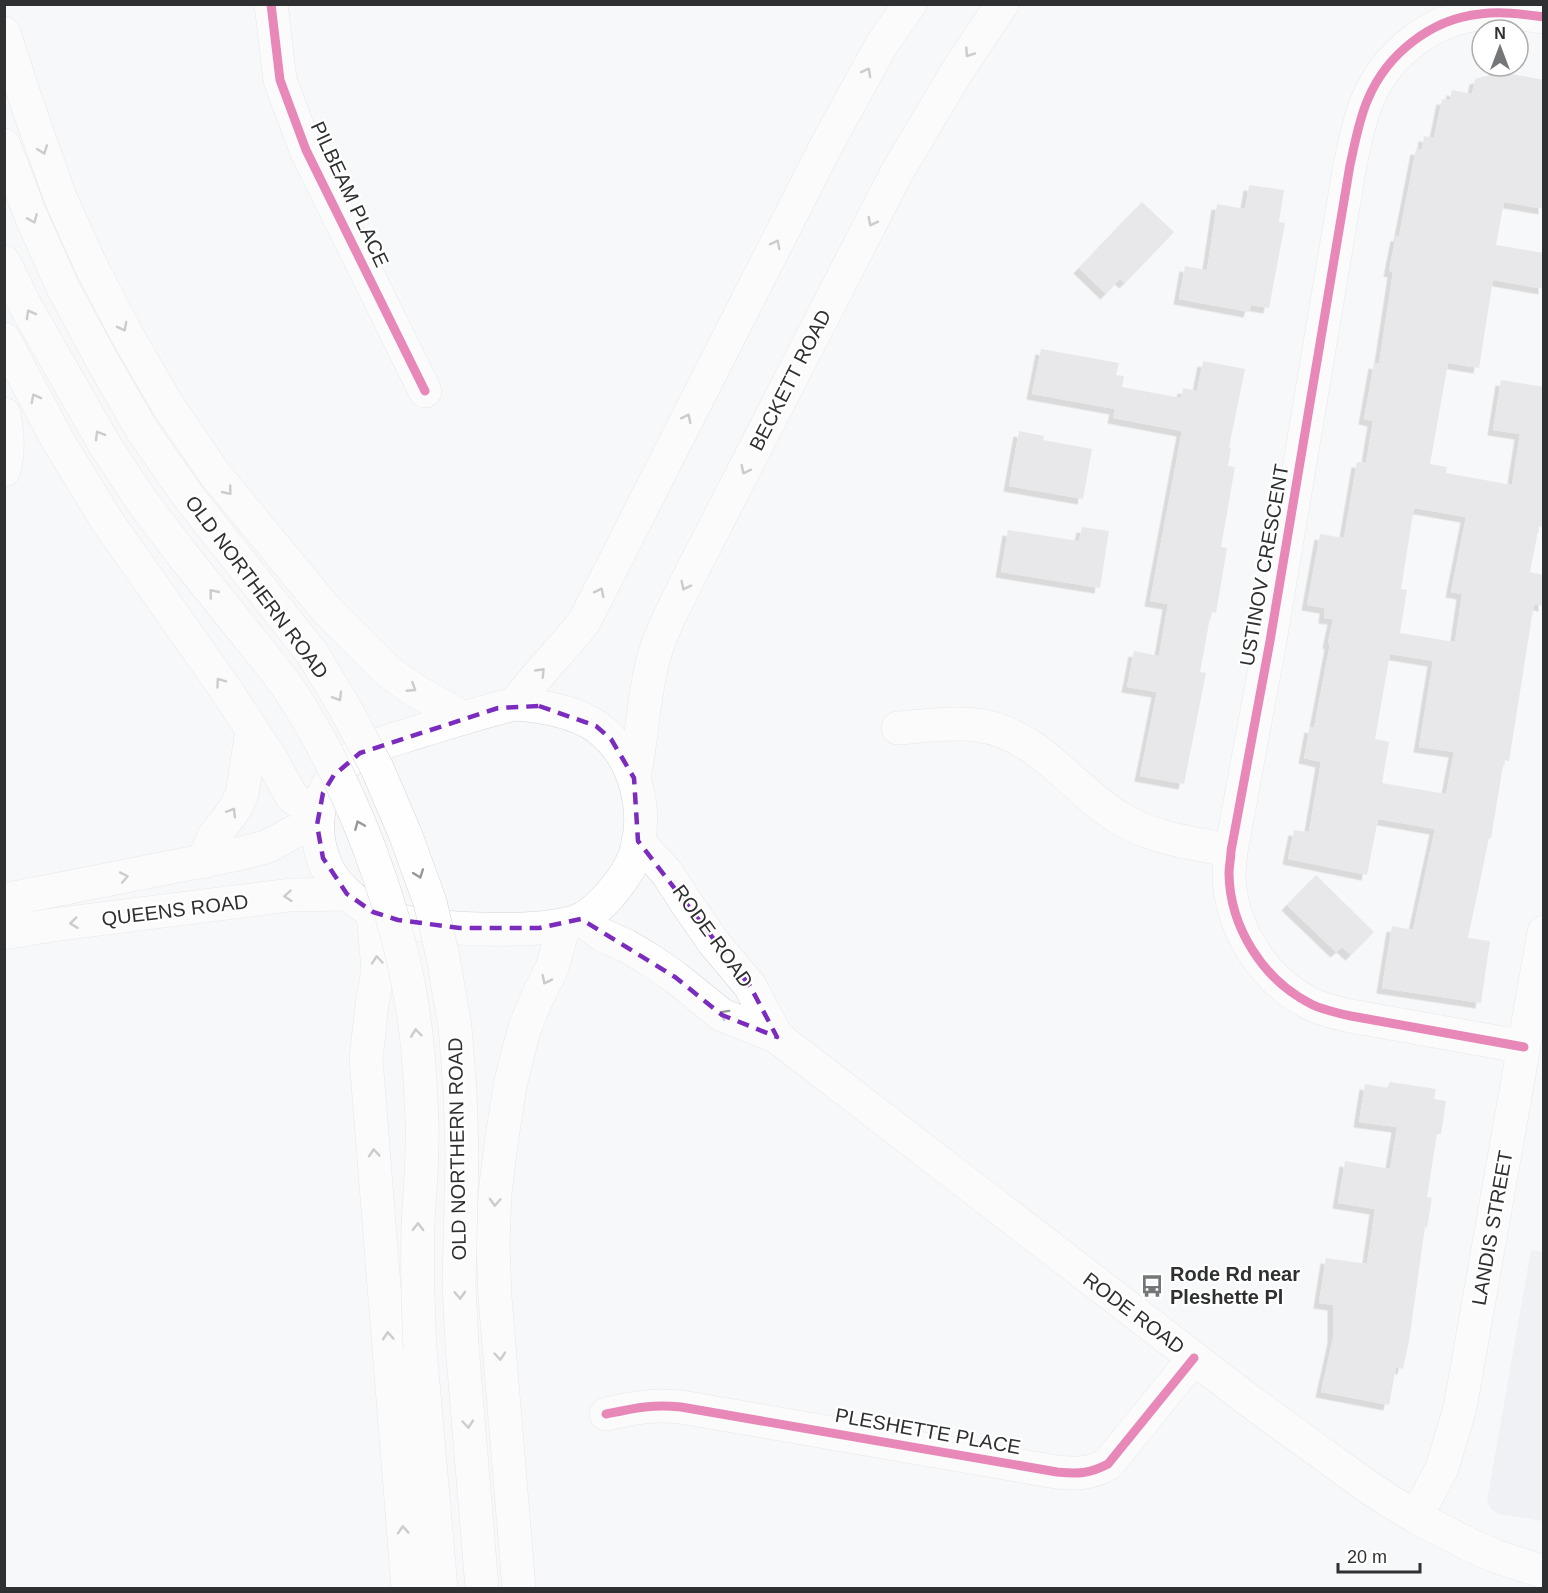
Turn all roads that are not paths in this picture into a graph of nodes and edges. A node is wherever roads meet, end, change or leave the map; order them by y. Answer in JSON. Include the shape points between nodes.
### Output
{"nodes":[{"id":1,"x":271,"y":4,"type":"edge"},
{"id":2,"x":910,"y":4,"type":"edge"},
{"id":3,"x":1002,"y":4,"type":"edge"},
{"id":4,"x":1544,"y":17,"type":"edge"},
{"id":5,"x":4,"y":33,"type":"edge"},
{"id":6,"x":4,"y":145,"type":"edge"},
{"id":7,"x":4,"y":262,"type":"edge"},
{"id":8,"x":4,"y":339,"type":"edge"},
{"id":9,"x":425,"y":390,"type":"dead end"},
{"id":10,"x":4,"y":414,"type":"edge"},
{"id":11,"x":4,"y":470,"type":"edge"},
{"id":12,"x":515,"y":704,"type":"junction"},
{"id":13,"x":464,"y":718,"type":"junction"},
{"id":14,"x":898,"y":728,"type":"dead end"},
{"id":15,"x":252,"y":731,"type":"junction"},
{"id":16,"x":634,"y":778,"type":"junction"},
{"id":17,"x":318,"y":821,"type":"junction"},
{"id":18,"x":638,"y":841,"type":"junction"},
{"id":19,"x":1231,"y":851,"type":"junction"},
{"id":20,"x":203,"y":862,"type":"junction"},
{"id":21,"x":4,"y":900,"type":"edge"},
{"id":22,"x":360,"y":903,"type":"junction"},
{"id":23,"x":573,"y":922,"type":"junction"},
{"id":24,"x":1544,"y":932,"type":"edge"},
{"id":25,"x":4,"y":933,"type":"edge"},
{"id":26,"x":777,"y":1037,"type":"junction"},
{"id":27,"x":1524,"y":1047,"type":"junction"},
{"id":28,"x":1194,"y":1358,"type":"junction"},
{"id":29,"x":606,"y":1414,"type":"dead end"},
{"id":30,"x":1416,"y":1517,"type":"junction"},
{"id":31,"x":1544,"y":1572,"type":"edge"},
{"id":32,"x":408,"y":1588,"type":"edge"},
{"id":33,"x":441,"y":1588,"type":"edge"},
{"id":34,"x":482,"y":1588,"type":"edge"},
{"id":35,"x":519,"y":1588,"type":"edge"}],
"edges":[{"from":1,"to":9,"type":"main road","name":"PILBEAM PLACE","via":[[280,80],[306,150]]},
{"from":12,"to":2,"type":"main road","one_way":true,"via":[[584,622],[826,146],[882,44]]},
{"from":3,"to":16,"type":"main road","name":"BECKETT ROAD","one_way":true,"via":[[896,174],[673,610],[654,657]]},
{"from":4,"to":19,"type":"main road","name":"USTINOV CRESCENT","via":[[1478,14],[1432,29],[1393,59],[1367,99],[1350,165]]},
{"from":5,"to":13,"type":"main road","one_way":true,"via":[[60,197],[92,268],[167,404],[214,473],[325,608],[389,672]]},
{"from":6,"to":34,"type":"main road","name":"OLD NORTHERN ROAD","one_way":true,"bridge":true,"via":[[63,288],[142,430],[188,496],[312,653],[345,708],[377,768],[430,902],[455,1027],[460,1090],[459,1287]]},
{"from":33,"to":7,"type":"main road","name":"OLD NORTHERN ROAD","one_way":true,"bridge":true,"via":[[417,1287],[420,1079],[405,968],[387,900],[342,785],[288,688],[141,500],[26,308]]},
{"from":15,"to":8,"type":"main road","one_way":true,"via":[[107,521],[57,439]]},
{"from":10,"to":11,"type":"main road","via":[[8,446]]},
{"from":12,"to":13,"type":"main road"},
{"from":12,"to":16,"type":"main road","via":[[557,710],[596,726],[611,739]]},
{"from":13,"to":17,"type":"main road","via":[[360,753],[334,775],[323,793]]},
{"from":14,"to":19,"type":"main road","via":[[976,725],[1011,734],[1042,754],[1107,809],[1141,830]]},
{"from":15,"to":17,"type":"main road","via":[[292,797]]},
{"from":20,"to":15,"type":"main road","one_way":true,"via":[[214,836],[242,794]]},
{"from":16,"to":18,"type":"main road","via":[[639,799]]},
{"from":17,"to":20,"type":"main road","name":"QUEENS ROAD","via":[[257,850]]},
{"from":17,"to":22,"type":"main road","via":[[319,843],[328,871]]},
{"from":18,"to":23,"type":"main road","via":[[624,878],[600,906]]},
{"from":18,"to":26,"type":"main road","name":"RODE ROAD","via":[[668,873],[714,943],[750,986]]},
{"from":19,"to":27,"type":"main road","name":"USTINOV CRESCENT","via":[[1233,904],[1247,942],[1274,978],[1292,992],[1341,1014]]},
{"from":21,"to":20,"type":"main road","name":"QUEENS ROAD","one_way":true},
{"from":22,"to":23,"type":"main road","name":"QUEENS ROAD","via":[[398,920],[424,925],[508,929]]},
{"from":22,"to":25,"type":"main road","name":"QUEENS ROAD","one_way":true,"via":[[280,896]]},
{"from":32,"to":22,"type":"main road","one_way":true,"via":[[366,1059],[378,970]]},
{"from":26,"to":23,"type":"main road","name":"RODE ROAD","one_way":true,"via":[[722,1015],[647,958]]},
{"from":23,"to":35,"type":"main road","one_way":true,"via":[[534,1006],[518,1053],[495,1193],[495,1298]]},
{"from":24,"to":27,"type":"main road","name":"LANDIS STREET"},
{"from":26,"to":28,"type":"main road","name":"RODE ROAD"},
{"from":27,"to":30,"type":"main road","name":"LANDIS STREET","via":[[1460,1408],[1442,1468]]},
{"from":28,"to":29,"type":"main road","name":"PLESHETTE PLACE","via":[[1108,1464],[1085,1474],[681,1407],[645,1406]]},
{"from":28,"to":30,"type":"main road","name":"RODE ROAD","via":[[1299,1438]]},
{"from":30,"to":31,"type":"main road","name":"RODE ROAD","via":[[1495,1556]]}]}
